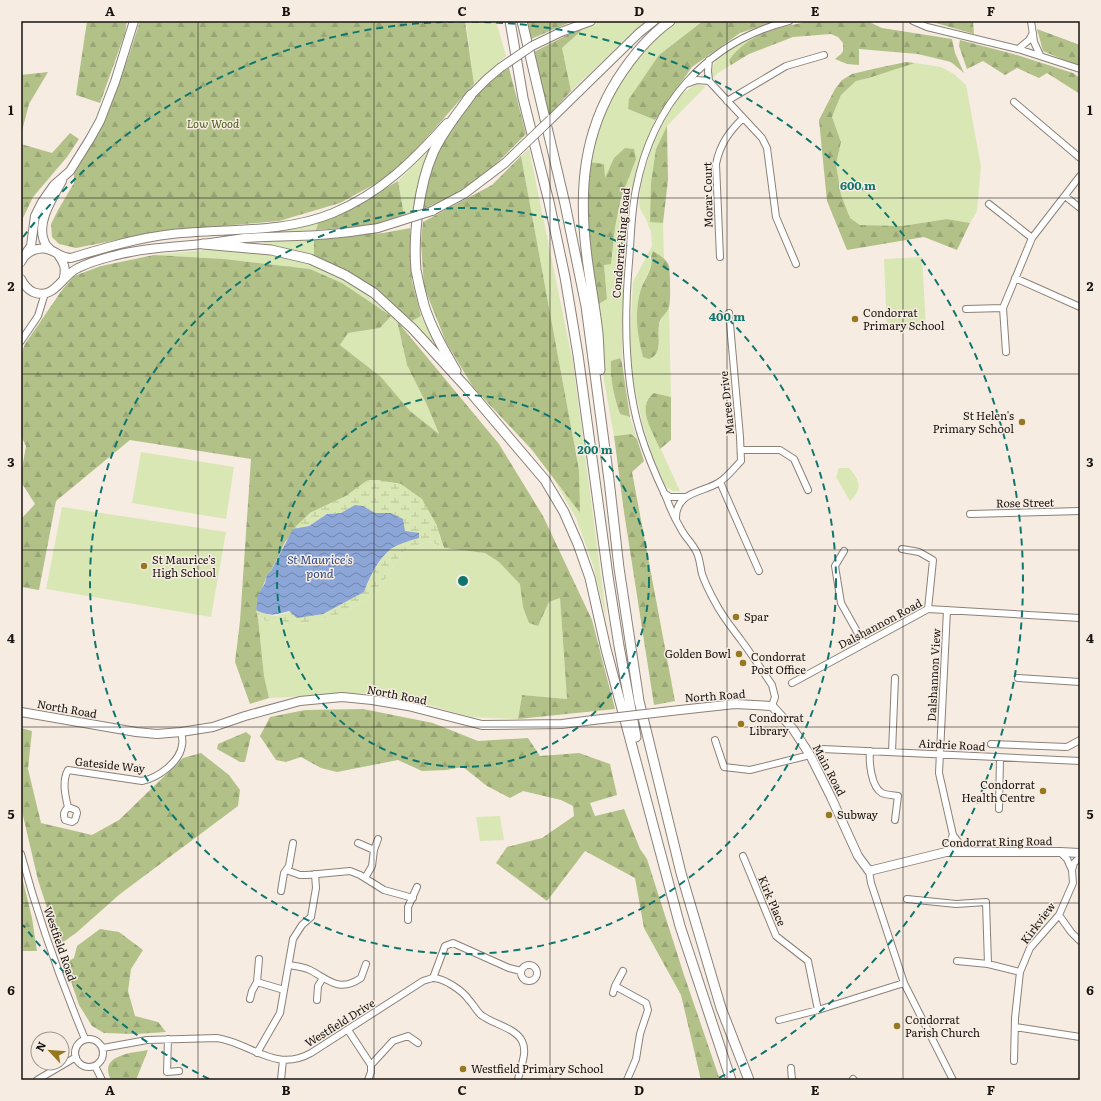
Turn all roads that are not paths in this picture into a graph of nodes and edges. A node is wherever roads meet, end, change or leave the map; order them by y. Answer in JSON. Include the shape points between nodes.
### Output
{"nodes":[{"id":1,"x":134,"y":21,"type":"edge"},
{"id":2,"x":504,"y":21,"type":"edge"},
{"id":3,"x":510,"y":21,"type":"edge"},
{"id":4,"x":522,"y":21,"type":"edge"},
{"id":5,"x":591,"y":21,"type":"edge"},
{"id":6,"x":654,"y":21,"type":"edge"},
{"id":7,"x":670,"y":21,"type":"edge"},
{"id":8,"x":789,"y":21,"type":"edge"},
{"id":9,"x":913,"y":21,"type":"edge"},
{"id":10,"x":1031,"y":21,"type":"edge"},
{"id":11,"x":1033,"y":33,"type":"junction"},
{"id":12,"x":1018,"y":49,"type":"junction"},
{"id":13,"x":824,"y":55,"type":"dead end"},
{"id":14,"x":1040,"y":55,"type":"junction"},
{"id":15,"x":709,"y":60,"type":"junction"},
{"id":16,"x":1080,"y":69,"type":"edge"},
{"id":17,"x":709,"y":81,"type":"junction"},
{"id":18,"x":682,"y":86,"type":"junction"},
{"id":19,"x":471,"y":95,"type":"junction"},
{"id":20,"x":524,"y":98,"type":"junction"},
{"id":21,"x":727,"y":101,"type":"junction"},
{"id":22,"x":1014,"y":102,"type":"dead end"},
{"id":23,"x":743,"y":118,"type":"junction"},
{"id":24,"x":1080,"y":158,"type":"edge"},
{"id":25,"x":66,"y":175,"type":"junction"},
{"id":26,"x":1080,"y":176,"type":"edge"},
{"id":27,"x":1065,"y":196,"type":"junction"},
{"id":28,"x":988,"y":204,"type":"dead end"},
{"id":29,"x":1080,"y":208,"type":"edge"},
{"id":30,"x":1032,"y":238,"type":"junction"},
{"id":31,"x":203,"y":244,"type":"junction"},
{"id":32,"x":55,"y":253,"type":"junction"},
{"id":33,"x":720,"y":257,"type":"dead end"},
{"id":34,"x":23,"y":259,"type":"edge"},
{"id":35,"x":796,"y":264,"type":"dead end"},
{"id":36,"x":64,"y":277,"type":"junction"},
{"id":37,"x":1015,"y":278,"type":"junction"},
{"id":38,"x":21,"y":279,"type":"edge"},
{"id":39,"x":23,"y":288,"type":"edge"},
{"id":40,"x":45,"y":293,"type":"junction"},
{"id":41,"x":1080,"y":307,"type":"edge"},
{"id":42,"x":1003,"y":308,"type":"junction"},
{"id":43,"x":966,"y":309,"type":"dead end"},
{"id":44,"x":729,"y":313,"type":"dead end"},
{"id":45,"x":21,"y":341,"type":"edge"},
{"id":46,"x":1006,"y":352,"type":"dead end"},
{"id":47,"x":466,"y":387,"type":"junction"},
{"id":48,"x":602,"y":430,"type":"junction"},
{"id":49,"x":741,"y":450,"type":"junction"},
{"id":50,"x":720,"y":482,"type":"junction"},
{"id":51,"x":808,"y":490,"type":"dead end"},
{"id":52,"x":664,"y":493,"type":"junction"},
{"id":53,"x":685,"y":498,"type":"junction"},
{"id":54,"x":1080,"y":511,"type":"edge"},
{"id":55,"x":970,"y":514,"type":"dead end"},
{"id":56,"x":676,"y":520,"type":"junction"},
{"id":57,"x":902,"y":549,"type":"dead end"},
{"id":58,"x":844,"y":551,"type":"dead end"},
{"id":59,"x":760,"y":571,"type":"dead end"},
{"id":60,"x":928,"y":609,"type":"junction"},
{"id":61,"x":947,"y":610,"type":"junction"},
{"id":62,"x":1080,"y":618,"type":"edge"},
{"id":63,"x":864,"y":644,"type":"junction"},
{"id":64,"x":896,"y":678,"type":"dead end"},
{"id":65,"x":1018,"y":678,"type":"dead end"},
{"id":66,"x":1080,"y":682,"type":"edge"},
{"id":67,"x":792,"y":683,"type":"dead end"},
{"id":68,"x":772,"y":706,"type":"junction"},
{"id":69,"x":21,"y":712,"type":"edge"},
{"id":70,"x":181,"y":732,"type":"junction"},
{"id":71,"x":715,"y":740,"type":"dead end"},
{"id":72,"x":1080,"y":740,"type":"edge"},
{"id":73,"x":992,"y":744,"type":"dead end"},
{"id":74,"x":822,"y":749,"type":"dead end"},
{"id":75,"x":870,"y":751,"type":"junction"},
{"id":76,"x":892,"y":752,"type":"junction"},
{"id":77,"x":940,"y":753,"type":"junction"},
{"id":78,"x":810,"y":755,"type":"junction"},
{"id":79,"x":1000,"y":758,"type":"junction"},
{"id":80,"x":1080,"y":761,"type":"edge"},
{"id":81,"x":648,"y":803,"type":"junction"},
{"id":82,"x":68,"y":807,"type":"dead end"},
{"id":83,"x":999,"y":809,"type":"dead end"},
{"id":84,"x":895,"y":820,"type":"dead end"},
{"id":85,"x":953,"y":835,"type":"junction"},
{"id":86,"x":378,"y":840,"type":"dead end"},
{"id":87,"x":293,"y":843,"type":"dead end"},
{"id":88,"x":358,"y":843,"type":"dead end"},
{"id":89,"x":374,"y":850,"type":"junction"},
{"id":90,"x":946,"y":852,"type":"junction"},
{"id":91,"x":966,"y":852,"type":"junction"},
{"id":92,"x":1060,"y":852,"type":"junction"},
{"id":93,"x":1080,"y":853,"type":"edge"},
{"id":94,"x":21,"y":854,"type":"edge"},
{"id":95,"x":743,"y":856,"type":"dead end"},
{"id":96,"x":1080,"y":857,"type":"edge"},
{"id":97,"x":286,"y":870,"type":"junction"},
{"id":98,"x":1072,"y":870,"type":"junction"},
{"id":99,"x":869,"y":871,"type":"junction"},
{"id":100,"x":315,"y":874,"type":"junction"},
{"id":101,"x":365,"y":878,"type":"junction"},
{"id":102,"x":417,"y":887,"type":"dead end"},
{"id":103,"x":281,"y":891,"type":"dead end"},
{"id":104,"x":413,"y":898,"type":"junction"},
{"id":105,"x":907,"y":899,"type":"dead end"},
{"id":106,"x":1059,"y":915,"type":"junction"},
{"id":107,"x":408,"y":920,"type":"dead end"},
{"id":108,"x":1080,"y":941,"type":"edge"},
{"id":109,"x":259,"y":960,"type":"dead end"},
{"id":110,"x":957,"y":961,"type":"dead end"},
{"id":111,"x":366,"y":964,"type":"dead end"},
{"id":112,"x":988,"y":964,"type":"junction"},
{"id":113,"x":289,"y":965,"type":"junction"},
{"id":114,"x":521,"y":971,"type":"dead end"},
{"id":115,"x":623,"y":971,"type":"dead end"},
{"id":116,"x":1020,"y":972,"type":"junction"},
{"id":117,"x":323,"y":978,"type":"junction"},
{"id":118,"x":433,"y":978,"type":"junction"},
{"id":119,"x":258,"y":982,"type":"junction"},
{"id":120,"x":904,"y":983,"type":"junction"},
{"id":121,"x":615,"y":986,"type":"junction"},
{"id":122,"x":284,"y":990,"type":"junction"},
{"id":123,"x":613,"y":993,"type":"dead end"},
{"id":124,"x":250,"y":999,"type":"dead end"},
{"id":125,"x":317,"y":1000,"type":"dead end"},
{"id":126,"x":818,"y":1010,"type":"junction"},
{"id":127,"x":779,"y":1020,"type":"dead end"},
{"id":128,"x":1015,"y":1027,"type":"junction"},
{"id":129,"x":348,"y":1030,"type":"junction"},
{"id":130,"x":1080,"y":1037,"type":"edge"},
{"id":131,"x":85,"y":1039,"type":"junction"},
{"id":132,"x":168,"y":1039,"type":"junction"},
{"id":133,"x":418,"y":1042,"type":"dead end"},
{"id":134,"x":103,"y":1048,"type":"junction"},
{"id":135,"x":257,"y":1053,"type":"junction"},
{"id":136,"x":76,"y":1057,"type":"junction"},
{"id":137,"x":283,"y":1060,"type":"junction"},
{"id":138,"x":1014,"y":1061,"type":"dead end"},
{"id":139,"x":371,"y":1065,"type":"junction"},
{"id":140,"x":95,"y":1066,"type":"junction"},
{"id":141,"x":791,"y":1068,"type":"dead end"},
{"id":142,"x":179,"y":1071,"type":"dead end"},
{"id":143,"x":37,"y":1080,"type":"edge"},
{"id":144,"x":102,"y":1080,"type":"edge"},
{"id":145,"x":281,"y":1080,"type":"edge"},
{"id":146,"x":368,"y":1080,"type":"edge"},
{"id":147,"x":518,"y":1080,"type":"edge"},
{"id":148,"x":627,"y":1080,"type":"edge"},
{"id":149,"x":731,"y":1080,"type":"edge"},
{"id":150,"x":749,"y":1080,"type":"edge"},
{"id":151,"x":792,"y":1080,"type":"edge"},
{"id":152,"x":953,"y":1080,"type":"edge"}],
"edges":[{"from":1,"to":25,"type":"main road","via":[[100,121]]},
{"from":2,"to":20,"type":"highway"},
{"from":3,"to":20,"type":"highway"},
{"from":4,"to":48,"type":"highway","via":[[586,306]]},
{"from":5,"to":19,"type":"main road","bridge":true,"via":[[532,46],[500,68]]},
{"from":6,"to":31,"type":"main road","bridge":true,"via":[[505,163],[464,194],[432,211],[378,228],[330,234],[245,238]]},
{"from":7,"to":48,"type":"highway","via":[[624,69],[609,93],[596,122],[584,171],[583,210],[598,334]]},
{"from":8,"to":15,"type":"street","name":"Condorrat Ring Road","via":[[752,33]]},
{"from":9,"to":12,"type":"street","via":[[927,27]]},
{"from":10,"to":11,"type":"street"},
{"from":11,"to":12,"type":"street"},
{"from":11,"to":14,"type":"street"},
{"from":12,"to":14,"type":"street"},
{"from":13,"to":21,"type":"street","via":[[786,66]]},
{"from":14,"to":16,"type":"street"},
{"from":15,"to":17,"type":"street"},
{"from":15,"to":18,"type":"street","name":"Condorrat Ring Road"},
{"from":17,"to":18,"type":"street","via":[[697,80]]},
{"from":17,"to":21,"type":"street"},
{"from":18,"to":52,"type":"street","name":"Condorrat Ring Road","via":[[654,131],[644,159],[636,188],[626,288],[626,350],[631,397],[651,464]]},
{"from":19,"to":32,"type":"main road","via":[[428,145],[400,172],[332,213],[284,226],[171,234],[119,244],[71,258],[64,258]]},
{"from":19,"to":47,"type":"highway","via":[[452,120],[433,154],[422,188],[416,220],[416,270],[425,306],[441,344]]},
{"from":20,"to":81,"type":"highway","via":[[565,277],[619,646]]},
{"from":21,"to":23,"type":"street"},
{"from":22,"to":24,"type":"street"},
{"from":23,"to":33,"type":"street","name":"Morar Court","via":[[723,141],[716,164]]},
{"from":23,"to":35,"type":"street","via":[[762,138],[767,148],[776,217]]},
{"from":25,"to":32,"type":"main road","via":[[47,206],[43,223],[45,243]]},
{"from":25,"to":34,"type":"main road","via":[[54,185],[42,202],[35,216],[31,246]]},
{"from":26,"to":27,"type":"street"},
{"from":27,"to":29,"type":"street"},
{"from":27,"to":30,"type":"street"},
{"from":28,"to":30,"type":"street"},
{"from":30,"to":37,"type":"street"},
{"from":31,"to":36,"type":"main road","via":[[156,247],[113,256],[77,268]]},
{"from":31,"to":47,"type":"highway","via":[[250,247],[288,254],[345,275],[394,311]]},
{"from":32,"to":34,"type":"main road","via":[[40,248],[33,250]]},
{"from":32,"to":36,"type":"main road","via":[[63,262],[66,270]]},
{"from":36,"to":40,"type":"main road","via":[[59,286]]},
{"from":37,"to":41,"type":"street"},
{"from":37,"to":42,"type":"street"},
{"from":38,"to":39,"type":"main road"},
{"from":39,"to":40,"type":"main road"},
{"from":40,"to":45,"type":"street","via":[[38,316]]},
{"from":42,"to":43,"type":"street"},
{"from":42,"to":46,"type":"street"},
{"from":44,"to":49,"type":"street","name":"Maree Drive"},
{"from":47,"to":81,"type":"highway","via":[[545,480],[564,512],[590,578]]},
{"from":48,"to":150,"type":"highway","via":[[619,568],[640,701],[680,873],[721,1008]]},
{"from":49,"to":50,"type":"street","name":"Maree Drive","via":[[741,461]]},
{"from":49,"to":51,"type":"street","via":[[780,450],[794,459]]},
{"from":50,"to":53,"type":"street","name":"Maree Drive"},
{"from":50,"to":59,"type":"street"},
{"from":52,"to":53,"type":"street","via":[[670,497]]},
{"from":52,"to":56,"type":"street"},
{"from":53,"to":56,"type":"street","via":[[679,503]]},
{"from":54,"to":55,"type":"street","name":"Rose Street"},
{"from":56,"to":68,"type":"street","via":[[696,551],[703,576],[720,612],[772,685],[775,697]]},
{"from":57,"to":60,"type":"street","via":[[919,552],[933,560]]},
{"from":58,"to":63,"type":"street","via":[[835,566],[841,603]]},
{"from":60,"to":61,"type":"street","name":"Dalshannon Road"},
{"from":60,"to":63,"type":"street","name":"Dalshannon Road"},
{"from":61,"to":62,"type":"street","name":"Dalshannon Road"},
{"from":61,"to":77,"type":"street","name":"Dalshannon View"},
{"from":63,"to":67,"type":"street","name":"Dalshannon Road"},
{"from":64,"to":76,"type":"street"},
{"from":65,"to":66,"type":"street"},
{"from":68,"to":70,"type":"main road","name":"North Road","bridge":true,"via":[[735,704],[562,724],[482,725],[408,706],[342,697],[300,701],[213,727]]},
{"from":68,"to":78,"type":"main road","name":"Main Road","via":[[793,729]]},
{"from":69,"to":70,"type":"main road","name":"North Road","via":[[136,732]]},
{"from":70,"to":82,"type":"street","name":"Gateside Way","via":[[183,743],[180,752],[173,762],[149,780],[68,770],[65,778]]},
{"from":71,"to":78,"type":"street","via":[[724,767],[750,770]]},
{"from":72,"to":73,"type":"street","via":[[1067,747]]},
{"from":74,"to":75,"type":"street","name":"Airdrie Road"},
{"from":75,"to":76,"type":"street","name":"Airdrie Road"},
{"from":75,"to":84,"type":"street","via":[[870,770],[878,790],[884,794],[898,796]]},
{"from":76,"to":77,"type":"street","name":"Airdrie Road"},
{"from":77,"to":79,"type":"street","name":"Airdrie Road"},
{"from":77,"to":85,"type":"street","name":"Dalshannon View","via":[[939,773]]},
{"from":78,"to":99,"type":"main road","name":"Main Road","via":[[858,856]]},
{"from":79,"to":80,"type":"street","name":"Airdrie Road"},
{"from":79,"to":83,"type":"street"},
{"from":81,"to":149,"type":"highway","via":[[680,926]]},
{"from":85,"to":90,"type":"street"},
{"from":85,"to":91,"type":"street","name":"Dalshannon View"},
{"from":86,"to":89,"type":"street"},
{"from":87,"to":97,"type":"street","via":[[290,866]]},
{"from":88,"to":89,"type":"street"},
{"from":89,"to":101,"type":"street","via":[[372,866]]},
{"from":90,"to":91,"type":"main road","name":"Condorrat Ring Road"},
{"from":90,"to":99,"type":"main road","name":"Condorrat Ring Road"},
{"from":91,"to":92,"type":"main road","name":"Condorrat Ring Road"},
{"from":92,"to":93,"type":"main road","name":"Condorrat Ring Road"},
{"from":92,"to":98,"type":"street"},
{"from":94,"to":131,"type":"street","name":"Westfield Road","via":[[67,997]]},
{"from":95,"to":126,"type":"street","name":"Kirk Place","via":[[776,936],[808,962]]},
{"from":96,"to":98,"type":"street","name":"Kirkview"},
{"from":97,"to":100,"type":"street","via":[[300,875]]},
{"from":97,"to":103,"type":"street"},
{"from":98,"to":106,"type":"street","name":"Kirkview","via":[[1073,884]]},
{"from":99,"to":120,"type":"street","name":"Main Road"},
{"from":100,"to":101,"type":"street","via":[[350,871]]},
{"from":100,"to":113,"type":"street","via":[[316,888],[311,917],[302,925],[294,939]]},
{"from":101,"to":104,"type":"street","via":[[384,890]]},
{"from":102,"to":104,"type":"street"},
{"from":104,"to":107,"type":"street","via":[[408,907]]},
{"from":105,"to":112,"type":"street","via":[[956,904],[986,902]]},
{"from":106,"to":108,"type":"street"},
{"from":106,"to":116,"type":"street","name":"Kirkview","via":[[1030,948]]},
{"from":109,"to":119,"type":"street"},
{"from":110,"to":112,"type":"street"},
{"from":111,"to":117,"type":"street","via":[[361,978],[357,981],[343,985],[330,983]]},
{"from":112,"to":116,"type":"street"},
{"from":113,"to":117,"type":"street","via":[[309,969]]},
{"from":113,"to":122,"type":"street"},
{"from":114,"to":118,"type":"street","via":[[453,943],[445,946]]},
{"from":115,"to":121,"type":"street"},
{"from":116,"to":128,"type":"street","name":"Kirkview"},
{"from":117,"to":125,"type":"street","via":[[318,986]]},
{"from":118,"to":129,"type":"street","name":"Westfield Drive","via":[[424,981]]},
{"from":118,"to":147,"type":"street","via":[[456,988],[469,999],[480,1014],[518,1035],[524,1051]]},
{"from":119,"to":122,"type":"street"},
{"from":119,"to":124,"type":"street"},
{"from":120,"to":126,"type":"street"},
{"from":120,"to":152,"type":"street","name":"Main Road"},
{"from":121,"to":123,"type":"street"},
{"from":121,"to":148,"type":"street","via":[[646,1003],[648,1010],[640,1034],[636,1059]]},
{"from":122,"to":135,"type":"street","via":[[280,1013]]},
{"from":126,"to":127,"type":"street"},
{"from":128,"to":130,"type":"street"},
{"from":128,"to":138,"type":"street","name":"Kirkview"},
{"from":129,"to":137,"type":"street","name":"Westfield Drive","via":[[304,1057]]},
{"from":129,"to":139,"type":"street"},
{"from":131,"to":134,"type":"street","via":[[96,1040]]},
{"from":131,"to":136,"type":"street","via":[[75,1048]]},
{"from":132,"to":134,"type":"street","name":"Westfield Drive"},
{"from":132,"to":135,"type":"street","name":"Westfield Drive","via":[[225,1039]]},
{"from":132,"to":142,"type":"street","via":[[167,1072]]},
{"from":133,"to":139,"type":"street","via":[[408,1036],[393,1041]]},
{"from":134,"to":140,"type":"street","via":[[103,1058]]},
{"from":135,"to":137,"type":"street","name":"Westfield Drive"},
{"from":136,"to":140,"type":"street","via":[[80,1064],[86,1067]]},
{"from":136,"to":143,"type":"street"},
{"from":137,"to":145,"type":"street"},
{"from":139,"to":146,"type":"street"},
{"from":140,"to":144,"type":"street"},
{"from":141,"to":151,"type":"street"}]}
